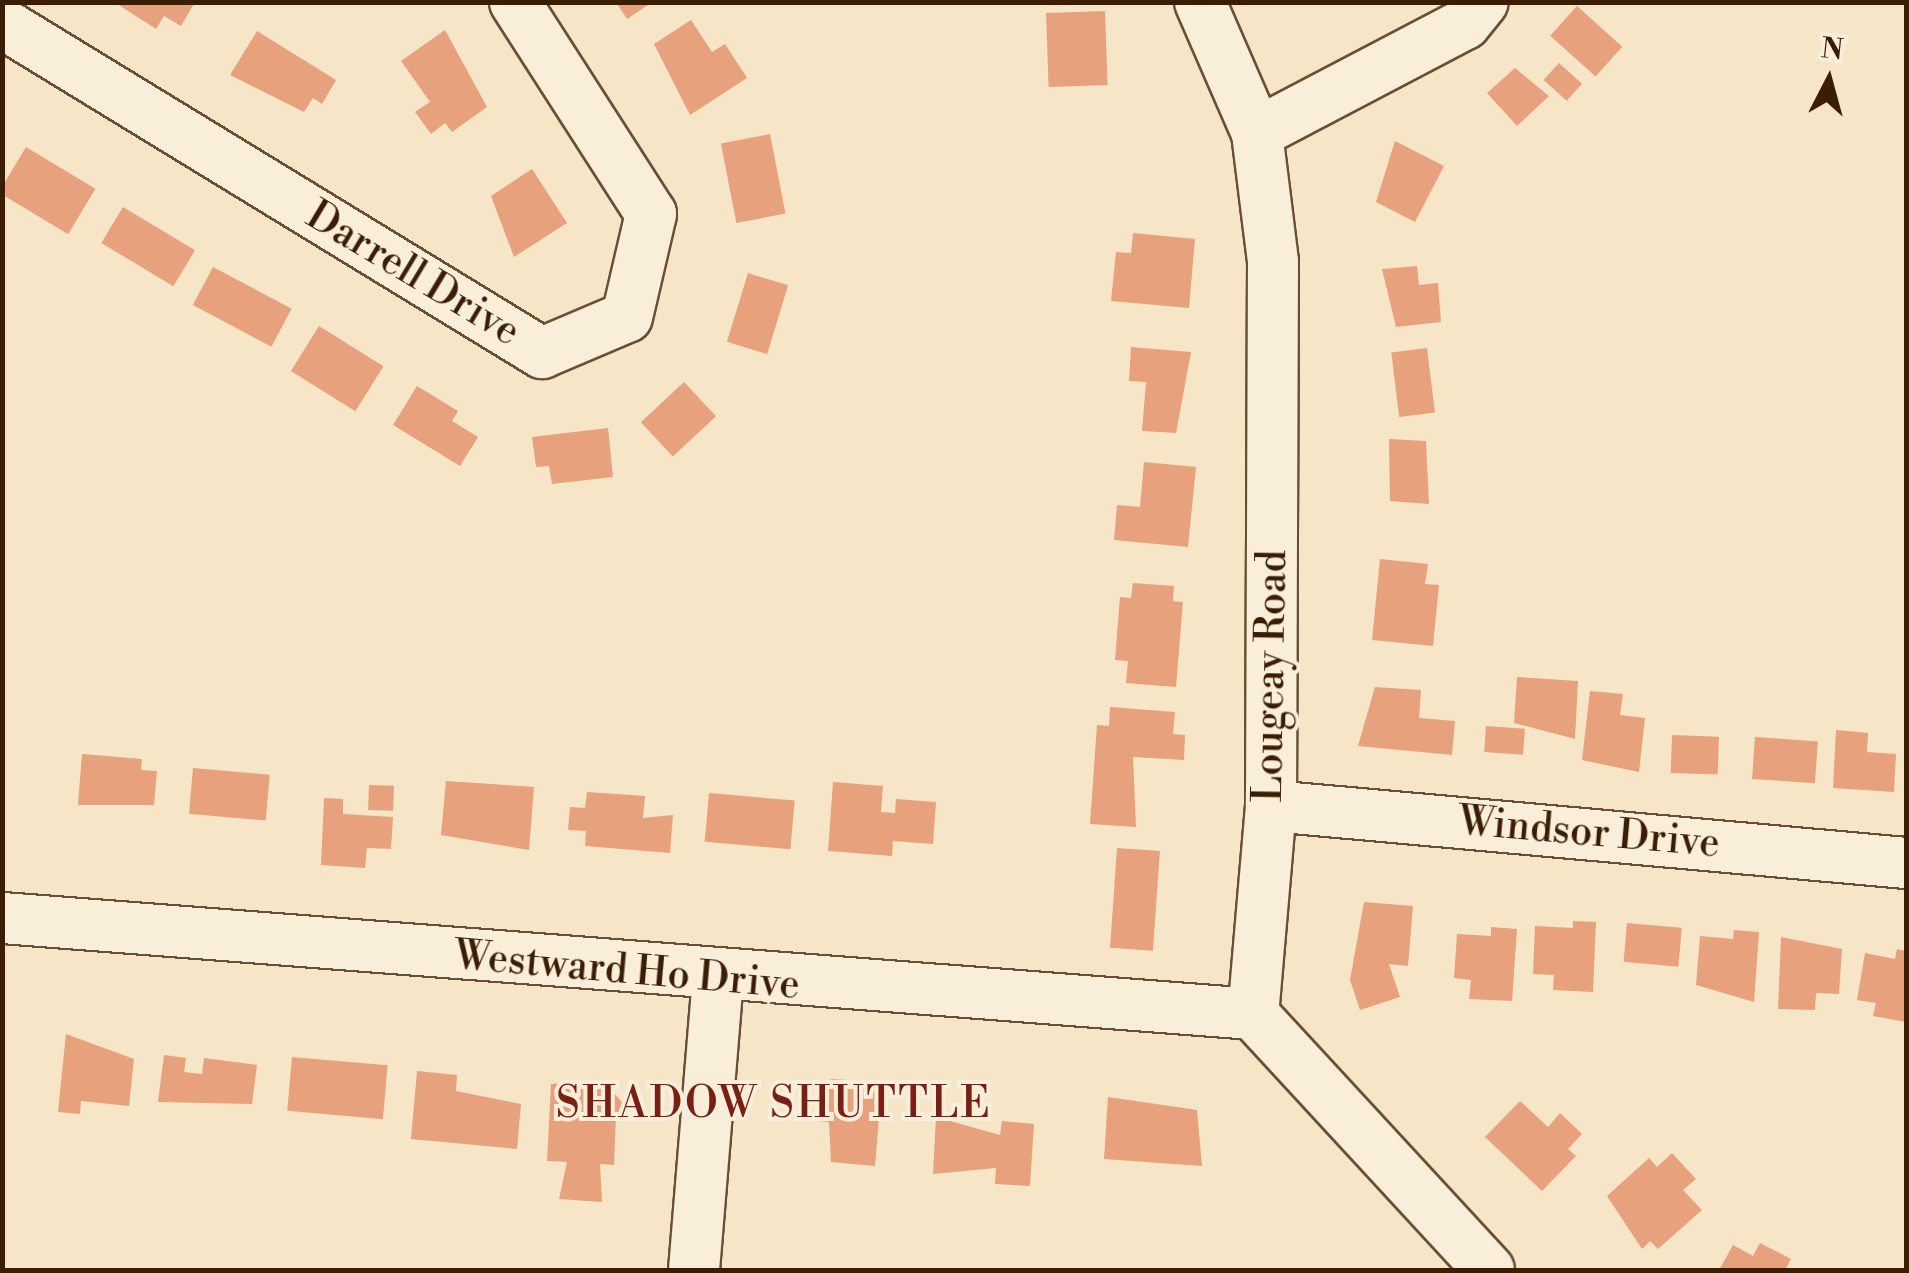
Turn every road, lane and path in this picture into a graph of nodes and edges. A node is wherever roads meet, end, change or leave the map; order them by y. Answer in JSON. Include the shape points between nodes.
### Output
{"nodes":[{"id":1,"x":515,"y":2,"type":"edge"},
{"id":2,"x":1200,"y":2,"type":"edge"},
{"id":3,"x":1483,"y":2,"type":"edge"},
{"id":4,"x":2,"y":23,"type":"edge"},
{"id":5,"x":1257,"y":133,"type":"junction"},
{"id":6,"x":1271,"y":806,"type":"junction"},
{"id":7,"x":1906,"y":862,"type":"edge"},
{"id":8,"x":2,"y":918,"type":"edge"},
{"id":9,"x":718,"y":980,"type":"junction"},
{"id":10,"x":1253,"y":1014,"type":"junction"},
{"id":11,"x":694,"y":1270,"type":"edge"},
{"id":12,"x":1489,"y":1270,"type":"edge"}],
"edges":[{"from":1,"to":4,"type":"street","name":"Darrell Drive","via":[[651,214],[626,317],[542,353]]},
{"from":2,"to":5,"type":"street","name":"Lougeay Road"},
{"from":3,"to":5,"type":"street","via":[[1465,24]]},
{"from":5,"to":6,"type":"street","name":"Lougeay Road","via":[[1273,262]]},
{"from":6,"to":7,"type":"street","name":"Windsor Drive"},
{"from":6,"to":10,"type":"street","name":"Lougeay Road"},
{"from":8,"to":9,"type":"street","name":"Westward Ho Drive"},
{"from":9,"to":10,"type":"street","name":"Westward Ho Drive"},
{"from":9,"to":11,"type":"street"},
{"from":10,"to":12,"type":"street"}]}
